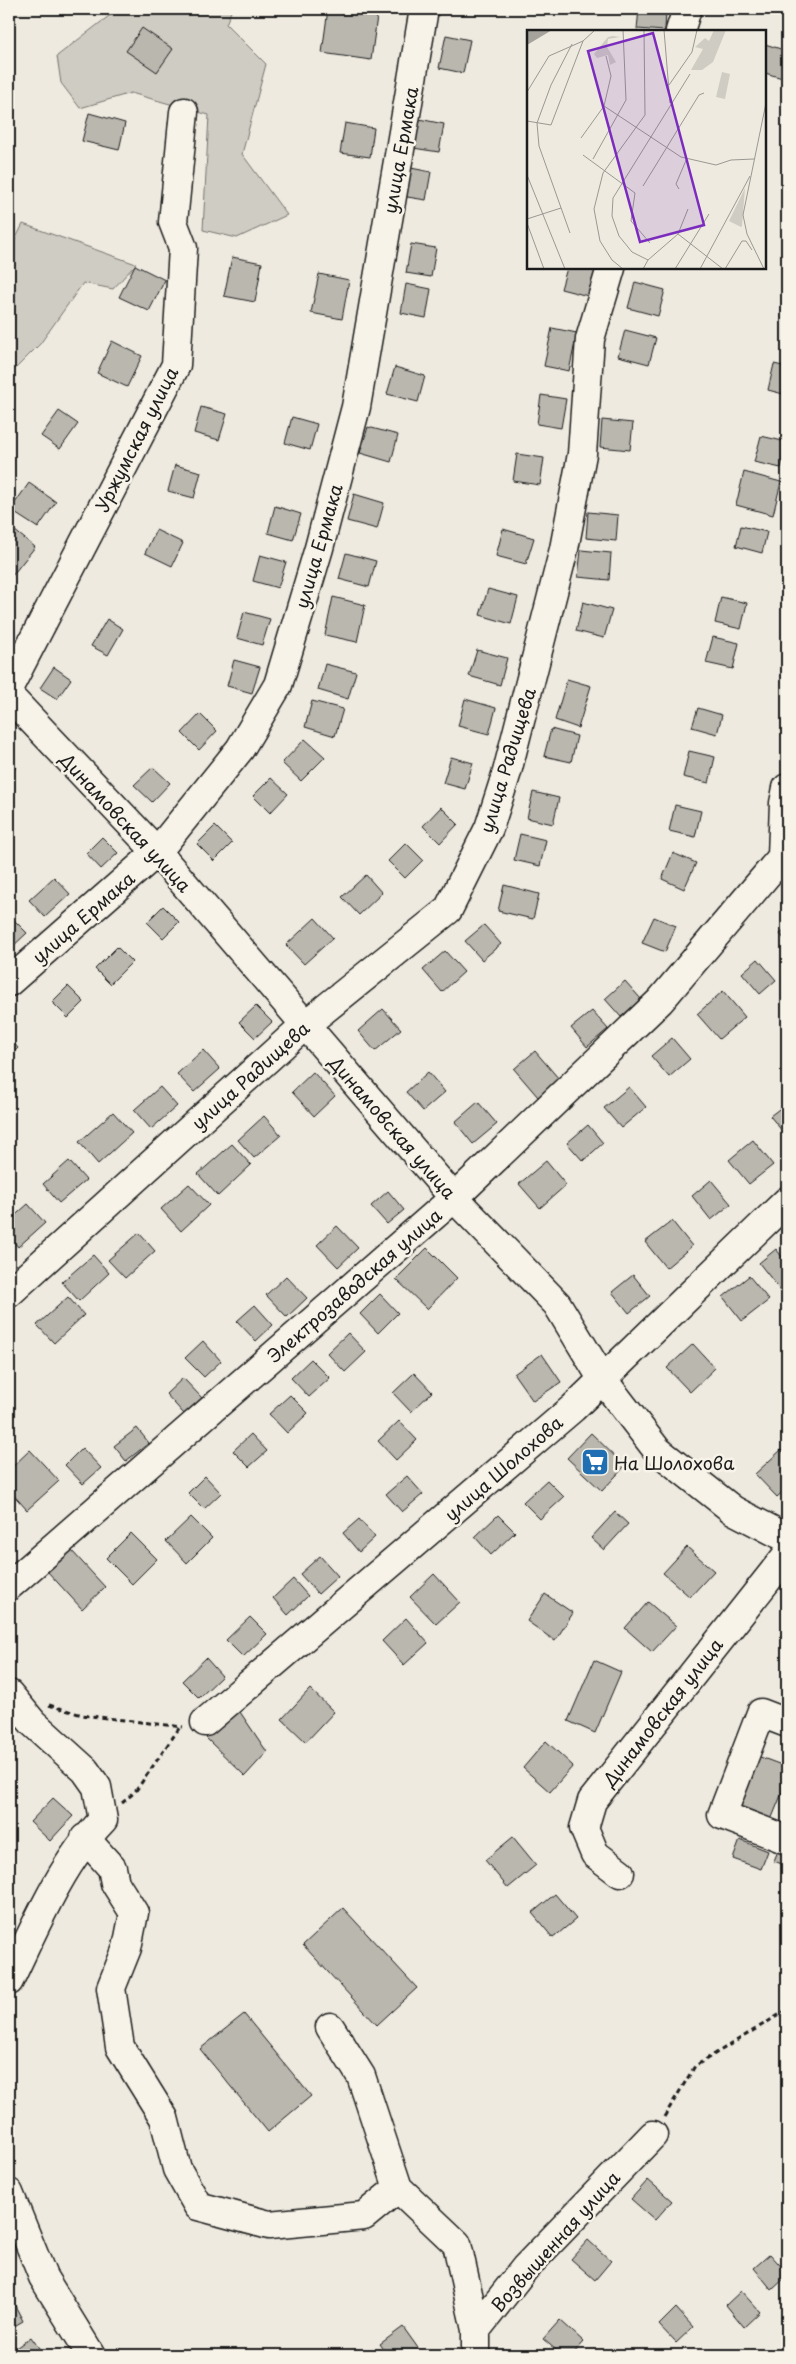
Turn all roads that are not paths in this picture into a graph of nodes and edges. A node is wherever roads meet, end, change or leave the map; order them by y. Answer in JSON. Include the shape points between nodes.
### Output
{"nodes":[{"id":1,"x":424,"y":9,"type":"edge"},
{"id":2,"x":687,"y":9,"type":"edge"},
{"id":3,"x":680,"y":30,"type":"edge"},
{"id":4,"x":184,"y":112,"type":"dead end"},
{"id":5,"x":611,"y":269,"type":"edge"},
{"id":6,"x":9,"y":687,"type":"edge"},
{"id":7,"x":9,"y":696,"type":"edge"},
{"id":8,"x":787,"y":788,"type":"edge"},
{"id":9,"x":157,"y":852,"type":"junction"},
{"id":10,"x":785,"y":854,"type":"edge"},
{"id":11,"x":9,"y":982,"type":"edge"},
{"id":12,"x":305,"y":1025,"type":"junction"},
{"id":13,"x":454,"y":1198,"type":"junction"},
{"id":14,"x":787,"y":1200,"type":"edge"},
{"id":15,"x":9,"y":1292,"type":"edge"},
{"id":16,"x":603,"y":1380,"type":"junction"},
{"id":17,"x":787,"y":1538,"type":"edge"},
{"id":18,"x":787,"y":1555,"type":"edge"},
{"id":19,"x":9,"y":1586,"type":"edge"},
{"id":20,"x":9,"y":1694,"type":"edge"},
{"id":21,"x":787,"y":1723,"type":"edge"},
{"id":22,"x":193,"y":1725,"type":"road end"},
{"id":23,"x":94,"y":1829,"type":"junction"},
{"id":24,"x":787,"y":1840,"type":"edge"},
{"id":25,"x":620,"y":1873,"type":"dead end"},
{"id":26,"x":9,"y":1981,"type":"edge"},
{"id":27,"x":330,"y":2027,"type":"dead end"},
{"id":28,"x":653,"y":2135,"type":"road end"},
{"id":29,"x":398,"y":2188,"type":"junction"},
{"id":30,"x":9,"y":2193,"type":"edge"},
{"id":31,"x":476,"y":2343,"type":"edge"},
{"id":32,"x":91,"y":2355,"type":"edge"}],
"edges":[{"from":1,"to":9,"type":"street","name":"улица Ермака","via":[[356,407],[320,548],[278,685],[240,749]]},
{"from":2,"to":3,"type":"street"},
{"from":4,"to":6,"type":"street","name":"Уржумская улица","via":[[173,222],[183,248],[176,365]]},
{"from":5,"to":12,"type":"street","name":"улица Радищева","via":[[590,339],[582,454],[564,549],[507,772],[489,828],[448,910]]},
{"from":7,"to":9,"type":"street","name":"Динамовская улица"},
{"from":8,"to":10,"type":"street","name":"Электрозаводская улица","via":[[784,803]]},
{"from":9,"to":11,"type":"street","name":"улица Ермака"},
{"from":9,"to":12,"type":"street","name":"Динамовская улица"},
{"from":10,"to":13,"type":"street","name":"Электрозаводская улица","via":[[660,1001]]},
{"from":12,"to":13,"type":"street","name":"Динамовская улица"},
{"from":12,"to":15,"type":"street","name":"улица Радищева"},
{"from":13,"to":16,"type":"street","name":"Динамовская улица","via":[[557,1304]]},
{"from":13,"to":19,"type":"street","name":"Электрозаводская улица"},
{"from":14,"to":16,"type":"street","name":"улица Шолохова"},
{"from":16,"to":17,"type":"street","name":"Динамовская улица","via":[[658,1450],[733,1510]]},
{"from":16,"to":22,"type":"street","name":"улица Шолохова"},
{"from":18,"to":25,"type":"street","name":"Динамовская улица","via":[[592,1801],[584,1828],[595,1854]]},
{"from":20,"to":23,"type":"street","via":[[33,1722],[86,1770],[97,1787]]},
{"from":21,"to":24,"type":"street","via":[[761,1713],[722,1816]]},
{"from":23,"to":26,"type":"street","via":[[41,1916]]},
{"from":23,"to":29,"type":"street","via":[[112,1868],[115,1883],[134,1913],[127,1948],[111,1988],[120,2047],[164,2118],[177,2170],[198,2206],[269,2225],[364,2216]]},
{"from":27,"to":29,"type":"street","via":[[361,2076]]},
{"from":28,"to":31,"type":"street","name":"Возвышенная улица","via":[[525,2268]]},
{"from":29,"to":31,"type":"street","via":[[457,2244]]},
{"from":30,"to":32,"type":"street","via":[[43,2277]]}]}
